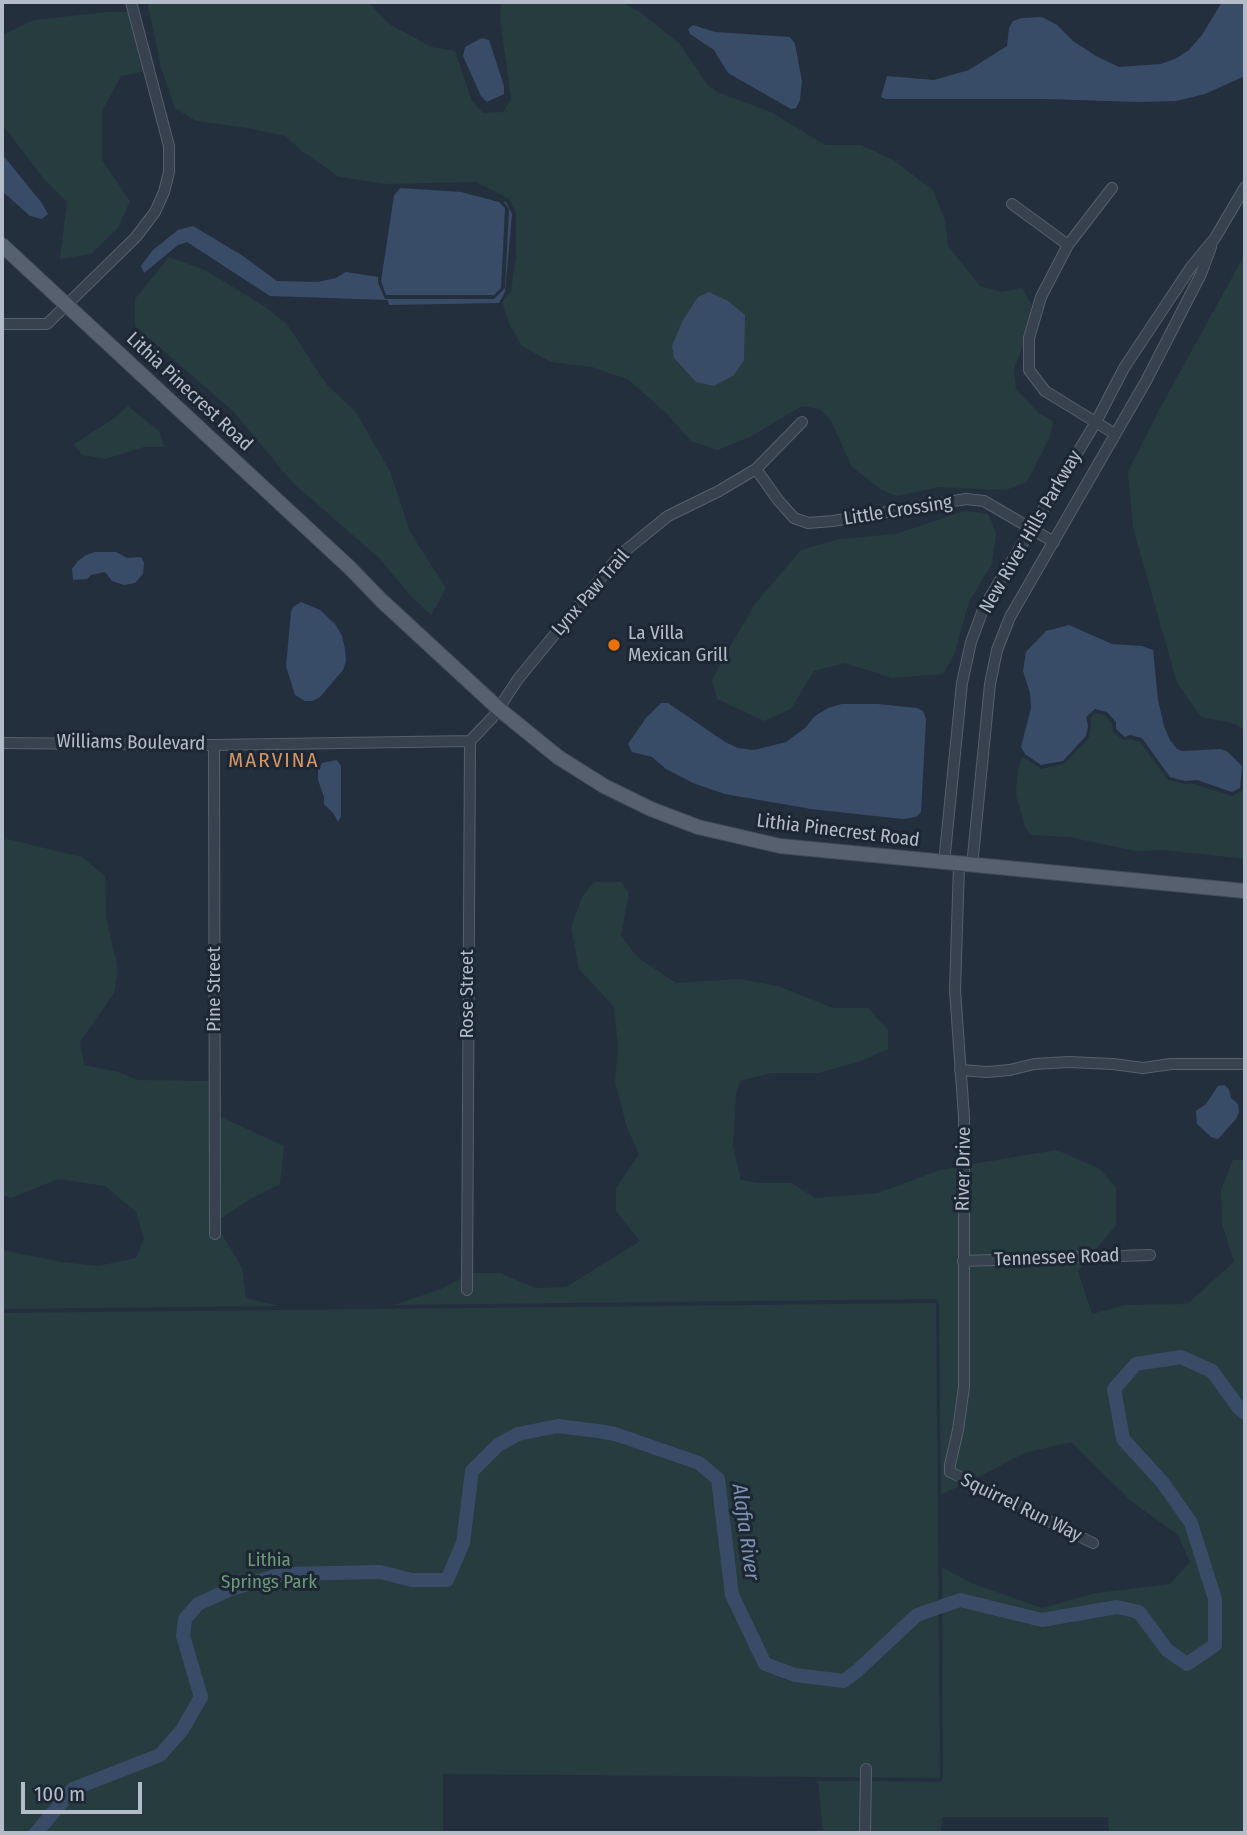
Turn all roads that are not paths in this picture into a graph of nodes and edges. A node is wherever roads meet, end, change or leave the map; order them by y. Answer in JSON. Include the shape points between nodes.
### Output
{"nodes":[{"id":1,"x":131,"y":2,"type":"edge"},
{"id":2,"x":1245,"y":187,"type":"edge"},
{"id":3,"x":1112,"y":188,"type":"dead end"},
{"id":4,"x":1012,"y":204,"type":"dead end"},
{"id":5,"x":1215,"y":238,"type":"junction"},
{"id":6,"x":2,"y":245,"type":"edge"},
{"id":7,"x":1068,"y":245,"type":"junction"},
{"id":8,"x":68,"y":307,"type":"junction"},
{"id":9,"x":2,"y":324,"type":"edge"},
{"id":10,"x":802,"y":422,"type":"dead end"},
{"id":11,"x":1096,"y":422,"type":"junction"},
{"id":12,"x":1115,"y":434,"type":"junction"},
{"id":13,"x":756,"y":469,"type":"junction"},
{"id":14,"x":1032,"y":528,"type":"junction"},
{"id":15,"x":1054,"y":542,"type":"junction"},
{"id":16,"x":501,"y":705,"type":"junction"},
{"id":17,"x":470,"y":741,"type":"junction"},
{"id":18,"x":2,"y":743,"type":"edge"},
{"id":19,"x":214,"y":745,"type":"junction"},
{"id":20,"x":958,"y":861,"type":"junction"},
{"id":21,"x":1245,"y":889,"type":"edge"},
{"id":22,"x":1245,"y":1064,"type":"edge"},
{"id":23,"x":960,"y":1070,"type":"junction"},
{"id":24,"x":215,"y":1234,"type":"dead end"},
{"id":25,"x":1150,"y":1255,"type":"dead end"},
{"id":26,"x":963,"y":1261,"type":"junction"},
{"id":27,"x":467,"y":1290,"type":"dead end"},
{"id":28,"x":950,"y":1472,"type":"joint"},
{"id":29,"x":1093,"y":1543,"type":"dead end"},
{"id":30,"x":866,"y":1769,"type":"dead end"},
{"id":31,"x":865,"y":1833,"type":"edge"}],
"edges":[{"from":1,"to":8,"type":"street","via":[[169,146],[169,172],[155,212]]},
{"from":2,"to":5,"type":"street","name":"New River Hills Parkway"},
{"from":3,"to":7,"type":"street"},
{"from":4,"to":7,"type":"street"},
{"from":5,"to":11,"type":"street","name":"New River Hills Parkway","via":[[1124,368]]},
{"from":5,"to":12,"type":"street","name":"New River Hills Parkway","via":[[1178,320]]},
{"from":6,"to":8,"type":"main road","name":"Lithia Pinecrest Road"},
{"from":7,"to":11,"type":"street","via":[[1041,297],[1029,338],[1029,370],[1045,391]]},
{"from":8,"to":9,"type":"street","via":[[47,324]]},
{"from":8,"to":16,"type":"main road","name":"Lithia Pinecrest Road","via":[[382,601]]},
{"from":10,"to":13,"type":"street","name":"Lynx Paw Trail"},
{"from":11,"to":12,"type":"street"},
{"from":11,"to":14,"type":"street","name":"New River Hills Parkway"},
{"from":12,"to":15,"type":"street","name":"New River Hills Parkway"},
{"from":13,"to":14,"type":"street","name":"Little Crossing","via":[[794,518],[808,523],[966,499],[984,501]]},
{"from":13,"to":16,"type":"street","name":"Lynx Paw Trail","via":[[668,516],[620,555]]},
{"from":14,"to":15,"type":"street","name":"Little Crossing"},
{"from":14,"to":20,"type":"street","name":"New River Hills Parkway","via":[[984,607],[971,642],[962,683]]},
{"from":15,"to":20,"type":"street","name":"New River Hills Parkway","via":[[1010,617],[997,650]]},
{"from":16,"to":17,"type":"street"},
{"from":16,"to":20,"type":"main road","name":"Lithia Pinecrest Road","via":[[538,742],[579,771],[631,800],[686,822],[780,846]]},
{"from":17,"to":19,"type":"street","name":"Williams Boulevard"},
{"from":17,"to":27,"type":"street","name":"Rose Street"},
{"from":18,"to":19,"type":"street","name":"Williams Boulevard"},
{"from":19,"to":24,"type":"street","name":"Pine Street"},
{"from":20,"to":21,"type":"main road","name":"Lithia Pinecrest Road"},
{"from":20,"to":23,"type":"street","name":"River Drive","via":[[955,990]]},
{"from":22,"to":23,"type":"street","via":[[1143,1068],[1069,1062],[1010,1070]]},
{"from":23,"to":26,"type":"street","name":"River Drive"},
{"from":25,"to":26,"type":"street","name":"Tennessee Road"},
{"from":26,"to":28,"type":"street","name":"River Drive","via":[[964,1387]]},
{"from":28,"to":29,"type":"street","name":"Squirrel Run Way"},
{"from":30,"to":31,"type":"street"}]}
